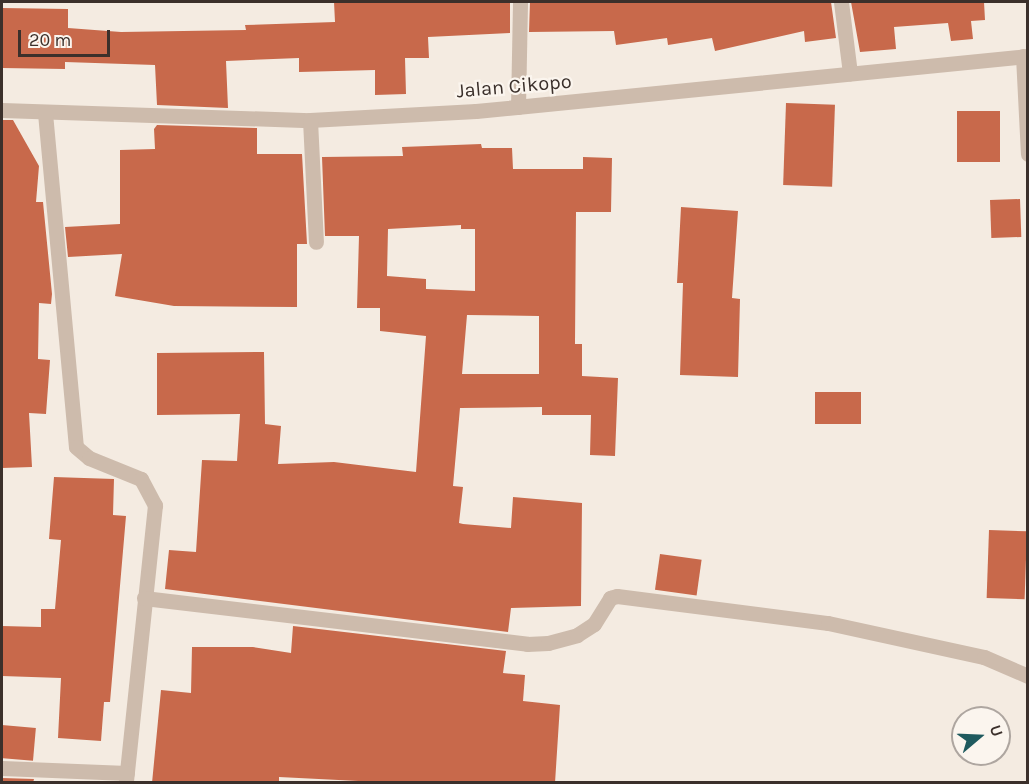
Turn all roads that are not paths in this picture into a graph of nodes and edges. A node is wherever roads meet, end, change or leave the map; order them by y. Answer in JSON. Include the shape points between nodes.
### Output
{"nodes":[{"id":1,"x":520,"y":2,"type":"edge"},
{"id":2,"x":841,"y":2,"type":"edge"},
{"id":3,"x":1025,"y":56,"type":"edge"},
{"id":4,"x":850,"y":73,"type":"junction"},
{"id":5,"x":518,"y":107,"type":"junction"},
{"id":6,"x":2,"y":110,"type":"edge"},
{"id":7,"x":45,"y":113,"type":"junction"},
{"id":8,"x":310,"y":120,"type":"junction"},
{"id":9,"x":1028,"y":153,"type":"edge"},
{"id":10,"x":316,"y":242,"type":"dead end"},
{"id":11,"x":144,"y":598,"type":"junction"},
{"id":12,"x":1028,"y":676,"type":"edge"},
{"id":13,"x":2,"y":768,"type":"edge"},
{"id":14,"x":127,"y":778,"type":"edge"}],
"edges":[{"from":1,"to":5,"type":"street"},
{"from":2,"to":4,"type":"street"},
{"from":3,"to":4,"type":"street","name":"Jalan Cikopo"},
{"from":3,"to":9,"type":"street"},
{"from":4,"to":5,"type":"street","name":"Jalan Cikopo"},
{"from":5,"to":8,"type":"street","name":"Jalan Cikopo"},
{"from":6,"to":7,"type":"street","name":"Jalan Cikopo"},
{"from":7,"to":8,"type":"street","name":"Jalan Cikopo"},
{"from":7,"to":11,"type":"street","via":[[76,447],[89,458],[141,479],[150,490],[155,505]]},
{"from":8,"to":10,"type":"street"},
{"from":11,"to":12,"type":"street","via":[[527,644],[577,635],[594,624],[610,598],[616,596],[828,623],[984,657]]},
{"from":11,"to":14,"type":"street"},
{"from":13,"to":14,"type":"street"}]}
